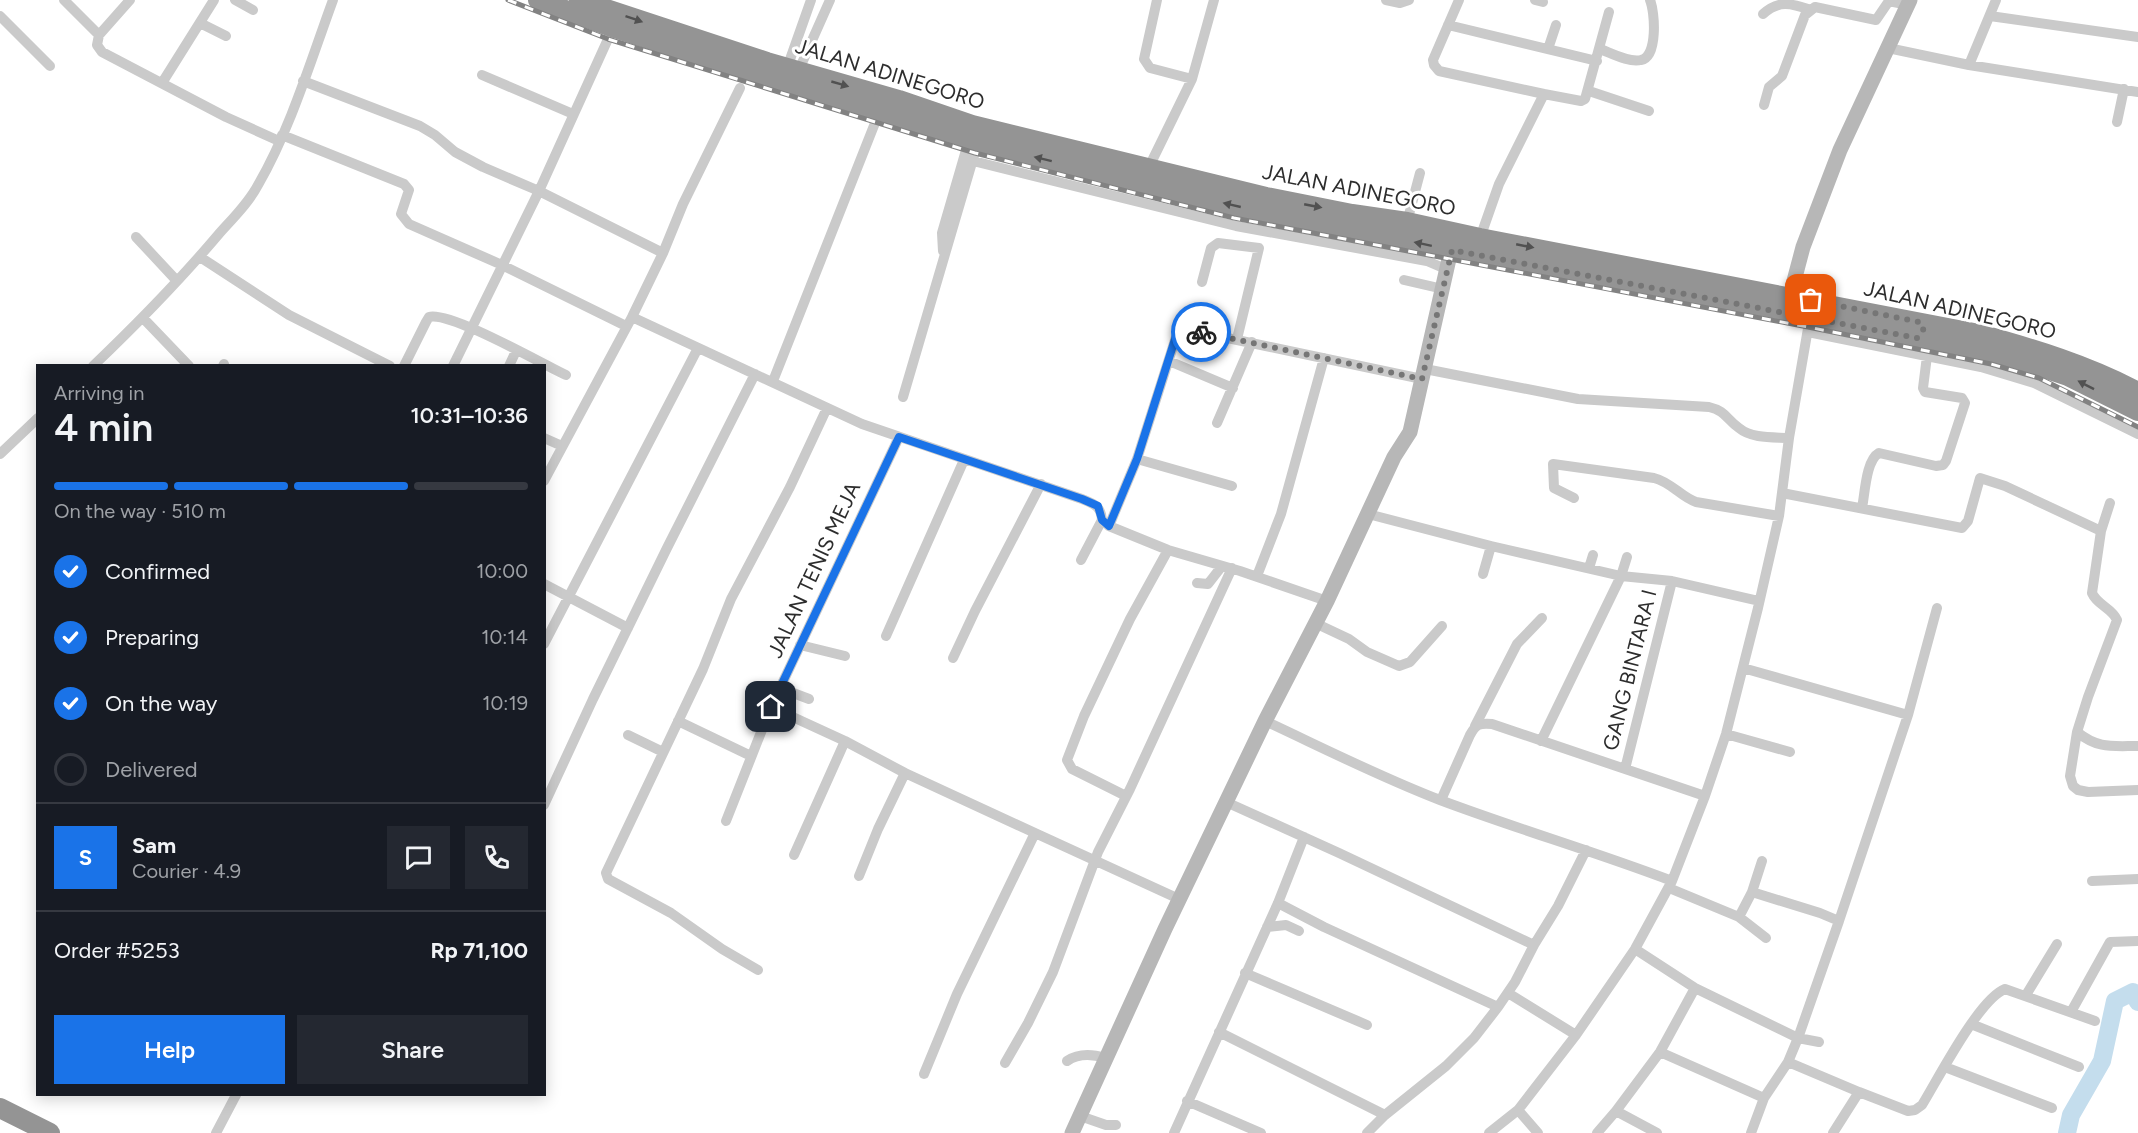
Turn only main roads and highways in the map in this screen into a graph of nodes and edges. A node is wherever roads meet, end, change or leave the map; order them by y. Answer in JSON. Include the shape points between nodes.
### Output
{"nodes":[{"id":1,"x":538,"y":0,"type":"edge"},
{"id":2,"x":579,"y":0,"type":"edge"},
{"id":3,"x":736,"y":61,"type":"junction"},
{"id":4,"x":766,"y":70,"type":"junction"},
{"id":5,"x":1918,"y":330,"type":"junction"},
{"id":6,"x":1945,"y":335,"type":"junction"},
{"id":7,"x":2138,"y":392,"type":"edge"},
{"id":8,"x":2138,"y":411,"type":"edge"},
{"id":9,"x":0,"y":1108,"type":"edge"},
{"id":10,"x":0,"y":1122,"type":"edge"},
{"id":11,"x":23,"y":1133,"type":"edge"},
{"id":12,"x":50,"y":1133,"type":"edge"}],
"edges":[{"from":1,"to":3,"type":"highway","via":[[612,27]]},
{"from":2,"to":3,"type":"highway","one_way":true},
{"from":3,"to":4,"type":"highway"},
{"from":4,"to":5,"type":"highway","name":"JALAN ADINEGORO","one_way":true,"via":[[793,70],[972,125],[1266,197],[1790,296]]},
{"from":5,"to":4,"type":"highway","one_way":true,"via":[[1809,325],[1272,215],[973,148]]},
{"from":5,"to":6,"type":"highway"},
{"from":6,"to":7,"type":"highway","name":"JALAN ADINEGORO","via":[[2023,346],[2073,362]]},
{"from":8,"to":6,"type":"highway","one_way":true,"via":[[2068,376]]},
{"from":9,"to":12,"type":"highway"},
{"from":10,"to":11,"type":"highway"}]}
